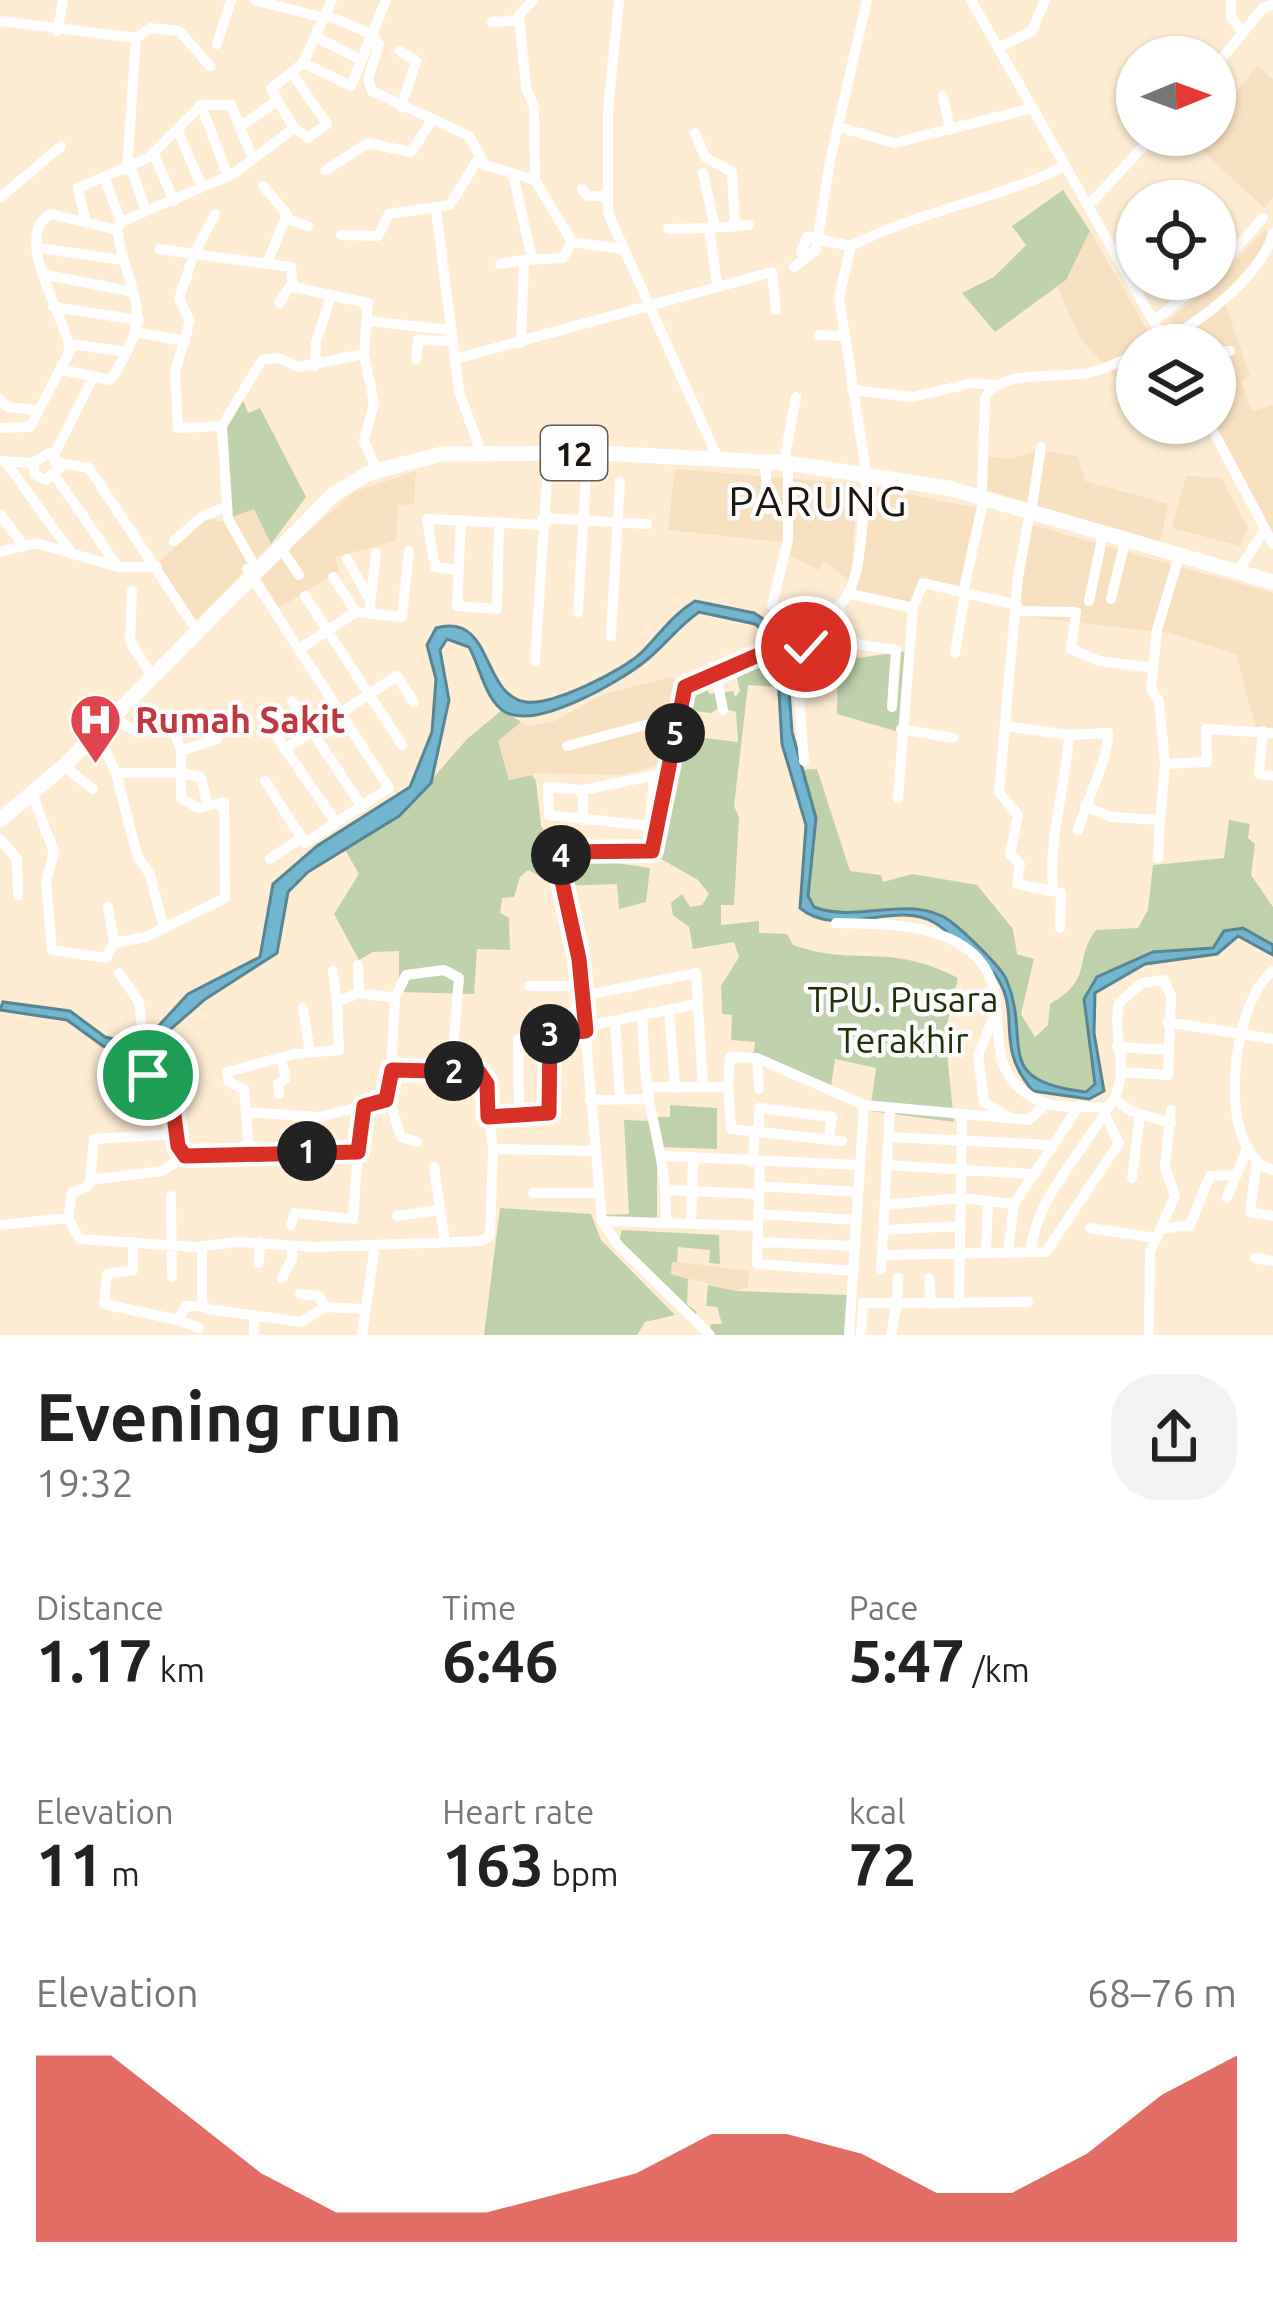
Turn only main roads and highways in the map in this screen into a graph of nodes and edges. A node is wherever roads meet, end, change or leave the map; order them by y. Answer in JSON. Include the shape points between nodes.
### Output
{"nodes":[{"id":1,"x":460,"y":449,"type":"junction"},
{"id":2,"x":718,"y":456,"type":"junction"},
{"id":3,"x":786,"y":459,"type":"junction"},
{"id":4,"x":1031,"y":509,"type":"junction"},
{"id":5,"x":250,"y":569,"type":"junction"},
{"id":6,"x":1239,"y":570,"type":"junction"},
{"id":7,"x":1273,"y":580,"type":"edge"},
{"id":8,"x":194,"y":628,"type":"junction"},
{"id":9,"x":109,"y":716,"type":"junction"},
{"id":10,"x":0,"y":816,"type":"edge"}],
"edges":[{"from":1,"to":2,"type":"highway","number":"12"},
{"from":1,"to":2,"type":"highway","number":"12"},
{"from":1,"to":5,"type":"highway","number":"12","via":[[369,473]]},
{"from":1,"to":5,"type":"highway","number":"12","via":[[374,464],[326,494]]},
{"from":2,"to":3,"type":"highway","number":"12"},
{"from":2,"to":3,"type":"highway","number":"12"},
{"from":3,"to":4,"type":"highway","number":"12","via":[[866,469]]},
{"from":4,"to":6,"type":"highway","number":"12"},
{"from":4,"to":6,"type":"highway","number":"12"},
{"from":5,"to":8,"type":"highway","number":"12"},
{"from":6,"to":7,"type":"highway","number":"12"},
{"from":8,"to":9,"type":"highway","number":"12"},
{"from":8,"to":9,"type":"highway","number":"12"},
{"from":9,"to":10,"type":"highway","number":"12"},
{"from":9,"to":10,"type":"highway","number":"12","via":[[33,796]]}]}
